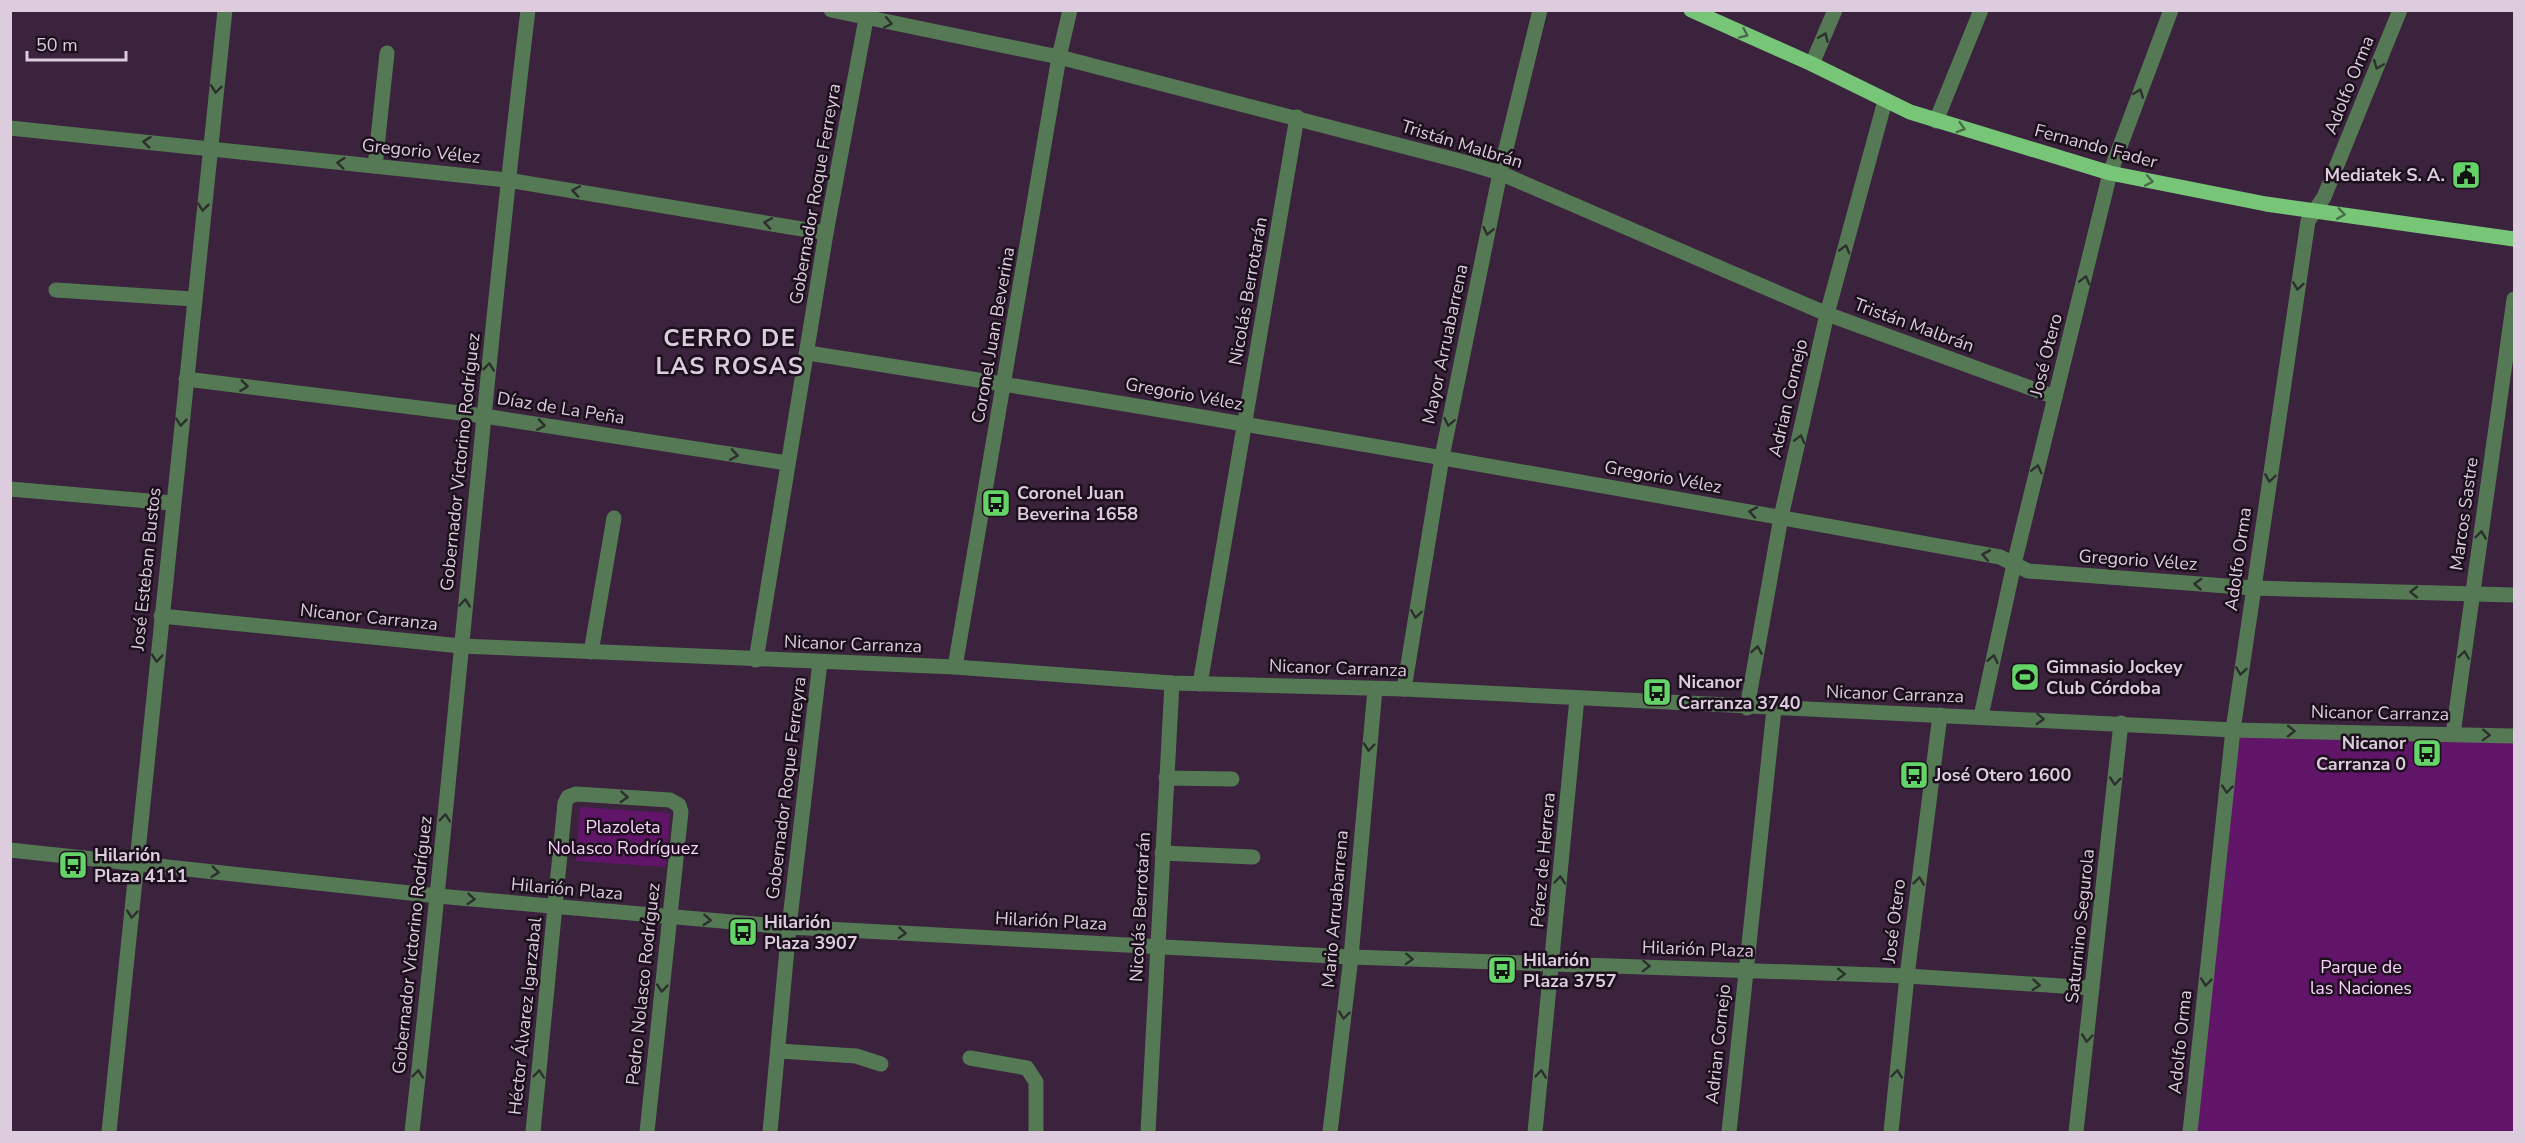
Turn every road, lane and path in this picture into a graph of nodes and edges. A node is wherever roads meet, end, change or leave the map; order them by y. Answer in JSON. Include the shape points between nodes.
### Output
{"nodes":[{"id":1,"x":225,"y":10,"type":"edge"},
{"id":2,"x":528,"y":10,"type":"edge"},
{"id":3,"x":831,"y":10,"type":"edge"},
{"id":4,"x":1070,"y":10,"type":"edge"},
{"id":5,"x":1540,"y":10,"type":"edge"},
{"id":6,"x":1691,"y":10,"type":"edge"},
{"id":7,"x":1835,"y":10,"type":"edge"},
{"id":8,"x":1981,"y":10,"type":"edge"},
{"id":9,"x":2172,"y":10,"type":"edge"},
{"id":10,"x":2400,"y":10,"type":"edge"},
{"id":11,"x":1713,"y":15,"type":"edge"},
{"id":12,"x":866,"y":19,"type":"junction"},
{"id":13,"x":387,"y":53,"type":"dead end"},
{"id":14,"x":1059,"y":57,"type":"junction"},
{"id":15,"x":1812,"y":64,"type":"junction"},
{"id":16,"x":1885,"y":101,"type":"junction"},
{"id":17,"x":1297,"y":117,"type":"junction"},
{"id":18,"x":1936,"y":121,"type":"junction"},
{"id":19,"x":10,"y":128,"type":"edge"},
{"id":20,"x":209,"y":149,"type":"junction"},
{"id":21,"x":375,"y":166,"type":"junction"},
{"id":22,"x":1500,"y":173,"type":"junction"},
{"id":23,"x":2110,"y":173,"type":"junction"},
{"id":24,"x":507,"y":180,"type":"junction"},
{"id":25,"x":2316,"y":211,"type":"junction"},
{"id":26,"x":826,"y":233,"type":"junction"},
{"id":27,"x":2514,"y":239,"type":"edge"},
{"id":28,"x":56,"y":290,"type":"dead end"},
{"id":29,"x":194,"y":298,"type":"junction"},
{"id":30,"x":2514,"y":299,"type":"edge"},
{"id":31,"x":1827,"y":314,"type":"junction"},
{"id":32,"x":808,"y":353,"type":"junction"},
{"id":33,"x":186,"y":379,"type":"junction"},
{"id":34,"x":1005,"y":384,"type":"junction"},
{"id":35,"x":2055,"y":397,"type":"junction"},
{"id":36,"x":484,"y":416,"type":"junction"},
{"id":37,"x":1245,"y":424,"type":"junction"},
{"id":38,"x":1442,"y":457,"type":"junction"},
{"id":39,"x":787,"y":463,"type":"junction"},
{"id":40,"x":10,"y":489,"type":"edge"},
{"id":41,"x":172,"y":503,"type":"junction"},
{"id":42,"x":1781,"y":517,"type":"junction"},
{"id":43,"x":614,"y":518,"type":"dead end"},
{"id":44,"x":2014,"y":564,"type":"junction"},
{"id":45,"x":2253,"y":588,"type":"junction"},
{"id":46,"x":2472,"y":593,"type":"junction"},
{"id":47,"x":2514,"y":595,"type":"edge"},
{"id":48,"x":161,"y":616,"type":"junction"},
{"id":49,"x":461,"y":646,"type":"junction"},
{"id":50,"x":591,"y":652,"type":"junction"},
{"id":51,"x":756,"y":660,"type":"junction"},
{"id":52,"x":820,"y":662,"type":"junction"},
{"id":53,"x":955,"y":667,"type":"junction"},
{"id":54,"x":1172,"y":683,"type":"junction"},
{"id":55,"x":1200,"y":684,"type":"junction"},
{"id":56,"x":1375,"y":689,"type":"junction"},
{"id":57,"x":1404,"y":689,"type":"junction"},
{"id":58,"x":1577,"y":698,"type":"junction"},
{"id":59,"x":1747,"y":708,"type":"junction"},
{"id":60,"x":1774,"y":709,"type":"junction"},
{"id":61,"x":1940,"y":715,"type":"junction"},
{"id":62,"x":1981,"y":716,"type":"junction"},
{"id":63,"x":2121,"y":723,"type":"junction"},
{"id":64,"x":2233,"y":730,"type":"junction"},
{"id":65,"x":2453,"y":734,"type":"junction"},
{"id":66,"x":2514,"y":736,"type":"edge"},
{"id":67,"x":1166,"y":778,"type":"junction"},
{"id":68,"x":1232,"y":779,"type":"dead end"},
{"id":69,"x":679,"y":805,"type":"joint"},
{"id":70,"x":10,"y":850,"type":"edge"},
{"id":71,"x":1162,"y":853,"type":"junction"},
{"id":72,"x":1253,"y":857,"type":"dead end"},
{"id":73,"x":138,"y":863,"type":"junction"},
{"id":74,"x":438,"y":896,"type":"junction"},
{"id":75,"x":556,"y":907,"type":"junction"},
{"id":76,"x":670,"y":917,"type":"junction"},
{"id":77,"x":789,"y":927,"type":"junction"},
{"id":78,"x":1158,"y":946,"type":"junction"},
{"id":79,"x":1351,"y":957,"type":"junction"},
{"id":80,"x":1553,"y":963,"type":"junction"},
{"id":81,"x":1745,"y":970,"type":"junction"},
{"id":82,"x":1907,"y":976,"type":"junction"},
{"id":83,"x":2092,"y":988,"type":"junction"},
{"id":84,"x":779,"y":1051,"type":"junction"},
{"id":85,"x":970,"y":1058,"type":"dead end"},
{"id":86,"x":880,"y":1064,"type":"dead end"},
{"id":87,"x":109,"y":1132,"type":"edge"},
{"id":88,"x":412,"y":1132,"type":"edge"},
{"id":89,"x":533,"y":1132,"type":"edge"},
{"id":90,"x":647,"y":1132,"type":"edge"},
{"id":91,"x":770,"y":1132,"type":"edge"},
{"id":92,"x":1036,"y":1132,"type":"edge"},
{"id":93,"x":1148,"y":1132,"type":"edge"},
{"id":94,"x":1330,"y":1132,"type":"edge"},
{"id":95,"x":1535,"y":1132,"type":"edge"},
{"id":96,"x":1729,"y":1132,"type":"edge"},
{"id":97,"x":1891,"y":1132,"type":"edge"},
{"id":98,"x":2076,"y":1132,"type":"edge"},
{"id":99,"x":2190,"y":1132,"type":"edge"}],
"edges":[{"from":1,"to":20,"type":"street","name":"José Esteban Bustos","one_way":true},
{"from":2,"to":24,"type":"street","name":"Gobernador Victorino Rodríguez"},
{"from":3,"to":12,"type":"street","name":"Tristán Malbrán"},
{"from":4,"to":14,"type":"street","name":"Coronel Juan Beverina"},
{"from":5,"to":22,"type":"street","name":"Mayor Arruabarrena"},
{"from":6,"to":11,"type":"main road","name":"Fernando Fader"},
{"from":15,"to":7,"type":"street","one_way":true},
{"from":8,"to":18,"type":"street"},
{"from":23,"to":9,"type":"street","name":"José Otero","one_way":true},
{"from":10,"to":25,"type":"street","name":"Adolfo Orma","one_way":true},
{"from":11,"to":15,"type":"main road","name":"Fernando Fader","one_way":true},
{"from":12,"to":14,"type":"street","name":"Tristán Malbrán","one_way":true},
{"from":12,"to":26,"type":"street","name":"Gobernador Roque Ferreyra"},
{"from":13,"to":21,"type":"street"},
{"from":14,"to":17,"type":"street","name":"Tristán Malbrán"},
{"from":14,"to":34,"type":"street","name":"Coronel Juan Beverina"},
{"from":15,"to":16,"type":"main road","name":"Fernando Fader"},
{"from":16,"to":18,"type":"main road","name":"Fernando Fader"},
{"from":31,"to":16,"type":"street","name":"Adrian Cornejo","one_way":true},
{"from":17,"to":22,"type":"street","name":"Tristán Malbrán"},
{"from":17,"to":37,"type":"street","name":"Nicolás Berrotarán"},
{"from":18,"to":23,"type":"main road","name":"Fernando Fader","one_way":true},
{"from":20,"to":19,"type":"street","name":"Gregorio Vélez","one_way":true},
{"from":21,"to":20,"type":"street","name":"Gregorio Vélez","one_way":true},
{"from":20,"to":29,"type":"street","name":"José Esteban Bustos","one_way":true},
{"from":21,"to":24,"type":"street","name":"Gregorio Vélez"},
{"from":22,"to":31,"type":"street","name":"Tristán Malbrán"},
{"from":22,"to":38,"type":"street","name":"Mayor Arruabarrena","one_way":true},
{"from":23,"to":25,"type":"main road","name":"Fernando Fader","one_way":true},
{"from":35,"to":23,"type":"street","name":"José Otero","one_way":true},
{"from":26,"to":24,"type":"street","name":"Gregorio Vélez","one_way":true},
{"from":36,"to":24,"type":"street","name":"Gobernador Victorino Rodríguez","one_way":true},
{"from":25,"to":27,"type":"main road","name":"Fernando Fader","one_way":true},
{"from":25,"to":45,"type":"street","name":"Adolfo Orma","one_way":true,"via":[[2308,221]]},
{"from":26,"to":32,"type":"street","name":"Gobernador Roque Ferreyra"},
{"from":28,"to":29,"type":"street"},
{"from":29,"to":33,"type":"street","name":"José Esteban Bustos"},
{"from":46,"to":30,"type":"street","name":"Marcos Sastre","one_way":true},
{"from":31,"to":35,"type":"street","name":"Tristán Malbrán"},
{"from":42,"to":31,"type":"street","name":"Adrian Cornejo","one_way":true},
{"from":32,"to":34,"type":"street","name":"Gregorio Vélez"},
{"from":32,"to":39,"type":"street","name":"Gobernador Roque Ferreyra"},
{"from":33,"to":36,"type":"street","name":"Díaz de La Peña","one_way":true},
{"from":33,"to":41,"type":"street","name":"José Esteban Bustos","one_way":true},
{"from":34,"to":37,"type":"street","name":"Gregorio Vélez"},
{"from":34,"to":53,"type":"street","name":"Coronel Juan Beverina"},
{"from":44,"to":35,"type":"street","name":"José Otero","one_way":true},
{"from":36,"to":39,"type":"street","name":"Díaz de La Peña","one_way":true},
{"from":49,"to":36,"type":"street","name":"Gobernador Victorino Rodríguez","one_way":true},
{"from":37,"to":38,"type":"street","name":"Gregorio Vélez"},
{"from":37,"to":55,"type":"street","name":"Nicolás Berrotarán"},
{"from":42,"to":38,"type":"street","name":"Gregorio Vélez","one_way":true},
{"from":38,"to":57,"type":"street","name":"Mayor Arruabarrena","one_way":true},
{"from":39,"to":51,"type":"street","name":"Gobernador Roque Ferreyra"},
{"from":40,"to":41,"type":"street"},
{"from":41,"to":48,"type":"street","name":"José Esteban Bustos"},
{"from":44,"to":42,"type":"street","name":"Gregorio Vélez","one_way":true,"via":[[2000,557]]},
{"from":59,"to":42,"type":"street","name":"Adrian Cornejo","one_way":true},
{"from":43,"to":50,"type":"street"},
{"from":45,"to":44,"type":"street","name":"Gregorio Vélez","one_way":true,"via":[[2028,571]]},
{"from":62,"to":44,"type":"street","name":"José Otero","one_way":true},
{"from":46,"to":45,"type":"street","name":"Gregorio Vélez","one_way":true},
{"from":45,"to":64,"type":"street","name":"Adolfo Orma","one_way":true},
{"from":46,"to":47,"type":"street","name":"Gregorio Vélez"},
{"from":65,"to":46,"type":"street","name":"Marcos Sastre","one_way":true},
{"from":48,"to":49,"type":"street","name":"Nicanor Carranza"},
{"from":48,"to":73,"type":"street","name":"José Esteban Bustos","one_way":true},
{"from":49,"to":50,"type":"street","name":"Nicanor Carranza"},
{"from":74,"to":49,"type":"street","name":"Gobernador Victorino Rodríguez","one_way":true},
{"from":50,"to":51,"type":"street","name":"Nicanor Carranza"},
{"from":51,"to":52,"type":"street","name":"Nicanor Carranza"},
{"from":52,"to":53,"type":"street","name":"Nicanor Carranza"},
{"from":52,"to":77,"type":"street","name":"Gobernador Roque Ferreyra"},
{"from":53,"to":54,"type":"street","name":"Nicanor Carranza"},
{"from":54,"to":55,"type":"street","name":"Nicanor Carranza"},
{"from":54,"to":67,"type":"street","name":"Nicolás Berrotarán"},
{"from":55,"to":56,"type":"street","name":"Nicanor Carranza"},
{"from":56,"to":57,"type":"street","name":"Nicanor Carranza"},
{"from":56,"to":79,"type":"street","name":"Mario Arruabarrena","one_way":true},
{"from":57,"to":58,"type":"street","name":"Nicanor Carranza"},
{"from":58,"to":59,"type":"street","name":"Nicanor Carranza"},
{"from":80,"to":58,"type":"street","name":"Pérez de Herrera","one_way":true},
{"from":59,"to":60,"type":"street","name":"Nicanor Carranza"},
{"from":60,"to":61,"type":"street","name":"Nicanor Carranza"},
{"from":60,"to":81,"type":"street","name":"Adrian Cornejo"},
{"from":61,"to":62,"type":"street","name":"Nicanor Carranza"},
{"from":82,"to":61,"type":"street","name":"José Otero","one_way":true},
{"from":62,"to":63,"type":"street","name":"Nicanor Carranza","one_way":true},
{"from":63,"to":64,"type":"street","name":"Nicanor Carranza"},
{"from":63,"to":83,"type":"street","name":"Saturnino Segurola","one_way":true},
{"from":64,"to":65,"type":"street","name":"Nicanor Carranza","one_way":true},
{"from":64,"to":99,"type":"street","name":"Adolfo Orma","one_way":true},
{"from":65,"to":66,"type":"street","name":"Nicanor Carranza","one_way":true},
{"from":67,"to":68,"type":"street"},
{"from":67,"to":71,"type":"street","name":"Nicolás Berrotarán"},
{"from":75,"to":69,"type":"street","name":"Héctor Álvarez Igarzabal","one_way":true,"via":[[568,797],[576,794],[670,800]]},
{"from":69,"to":76,"type":"street","name":"Pedro Nolasco Rodríguez"},
{"from":70,"to":73,"type":"street","name":"Hilarión Plaza"},
{"from":71,"to":72,"type":"street"},
{"from":71,"to":78,"type":"street","name":"Nicolás Berrotarán"},
{"from":73,"to":74,"type":"street","name":"Hilarión Plaza","one_way":true},
{"from":73,"to":87,"type":"street","name":"José Esteban Bustos","one_way":true},
{"from":74,"to":75,"type":"street","name":"Hilarión Plaza","one_way":true},
{"from":88,"to":74,"type":"street","name":"Gobernador Victorino Rodríguez","one_way":true},
{"from":75,"to":76,"type":"street","name":"Hilarión Plaza"},
{"from":89,"to":75,"type":"street","name":"Héctor Álvarez Igarzabal","one_way":true},
{"from":76,"to":77,"type":"street","name":"Hilarión Plaza","one_way":true},
{"from":76,"to":90,"type":"street","name":"Pedro Nolasco Rodríguez","one_way":true},
{"from":77,"to":78,"type":"street","name":"Hilarión Plaza","one_way":true},
{"from":77,"to":84,"type":"street","name":"Gobernador Roque Ferreyra"},
{"from":78,"to":79,"type":"street","name":"Hilarión Plaza"},
{"from":78,"to":93,"type":"street","name":"Nicolás Berrotarán"},
{"from":79,"to":80,"type":"street","name":"Hilarión Plaza","one_way":true},
{"from":79,"to":94,"type":"street","name":"Mario Arruabarrena","one_way":true},
{"from":80,"to":81,"type":"street","name":"Hilarión Plaza","one_way":true},
{"from":95,"to":80,"type":"street","name":"Pérez de Herrera","one_way":true},
{"from":81,"to":82,"type":"street","name":"Hilarión Plaza","one_way":true},
{"from":81,"to":96,"type":"street","name":"Adrian Cornejo"},
{"from":82,"to":83,"type":"street","name":"Hilarión Plaza","one_way":true},
{"from":97,"to":82,"type":"street","name":"José Otero","one_way":true},
{"from":83,"to":98,"type":"street","name":"Saturnino Segurola","one_way":true},
{"from":84,"to":86,"type":"street","via":[[856,1056]]},
{"from":84,"to":91,"type":"street","name":"Gobernador Roque Ferreyra"},
{"from":85,"to":92,"type":"street","via":[[1027,1068],[1036,1082]]}]}
